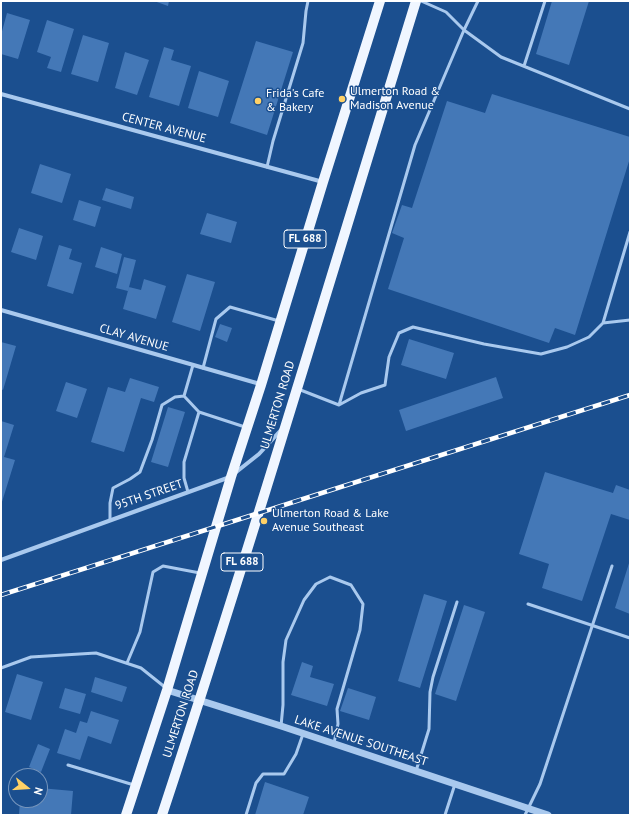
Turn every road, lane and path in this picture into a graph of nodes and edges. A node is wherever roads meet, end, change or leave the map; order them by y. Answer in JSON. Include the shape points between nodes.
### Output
{"nodes":[{"id":1,"x":308,"y":1,"type":"edge"},
{"id":2,"x":380,"y":1,"type":"edge"},
{"id":3,"x":416,"y":1,"type":"edge"},
{"id":4,"x":421,"y":1,"type":"edge"},
{"id":5,"x":478,"y":1,"type":"edge"},
{"id":6,"x":545,"y":1,"type":"edge"},
{"id":7,"x":464,"y":30,"type":"junction"},
{"id":8,"x":524,"y":66,"type":"junction"},
{"id":9,"x":1,"y":94,"type":"edge"},
{"id":10,"x":630,"y":109,"type":"edge"},
{"id":11,"x":267,"y":167,"type":"junction"},
{"id":12,"x":323,"y":182,"type":"junction"},
{"id":13,"x":630,"y":232,"type":"edge"},
{"id":14,"x":1,"y":310,"type":"edge"},
{"id":15,"x":630,"y":320,"type":"edge"},
{"id":16,"x":280,"y":322,"type":"junction"},
{"id":17,"x":603,"y":323,"type":"junction"},
{"id":18,"x":193,"y":365,"type":"junction"},
{"id":19,"x":203,"y":368,"type":"junction"},
{"id":20,"x":261,"y":384,"type":"junction"},
{"id":21,"x":296,"y":388,"type":"junction"},
{"id":22,"x":184,"y":396,"type":"junction"},
{"id":23,"x":339,"y":405,"type":"junction"},
{"id":24,"x":199,"y":412,"type":"junction"},
{"id":25,"x":286,"y":423,"type":"junction"},
{"id":26,"x":247,"y":427,"type":"junction"},
{"id":27,"x":231,"y":477,"type":"junction"},
{"id":28,"x":188,"y":492,"type":"junction"},
{"id":29,"x":110,"y":519,"type":"junction"},
{"id":30,"x":1,"y":560,"type":"edge"},
{"id":31,"x":612,"y":566,"type":"dead end"},
{"id":32,"x":202,"y":574,"type":"junction"},
{"id":33,"x":457,"y":602,"type":"dead end"},
{"id":34,"x":528,"y":604,"type":"dead end"},
{"id":35,"x":592,"y":625,"type":"junction"},
{"id":36,"x":630,"y":638,"type":"edge"},
{"id":37,"x":127,"y":663,"type":"junction"},
{"id":38,"x":1,"y":668,"type":"edge"},
{"id":39,"x":167,"y":690,"type":"junction"},
{"id":40,"x":199,"y":701,"type":"junction"},
{"id":41,"x":281,"y":726,"type":"junction"},
{"id":42,"x":303,"y":733,"type":"junction"},
{"id":43,"x":334,"y":743,"type":"junction"},
{"id":44,"x":68,"y":765,"type":"dead end"},
{"id":45,"x":416,"y":771,"type":"junction"},
{"id":46,"x":455,"y":784,"type":"junction"},
{"id":47,"x":136,"y":786,"type":"junction"},
{"id":48,"x":527,"y":812,"type":"edge"},
{"id":49,"x":126,"y":815,"type":"edge"},
{"id":50,"x":162,"y":815,"type":"edge"},
{"id":51,"x":246,"y":815,"type":"edge"},
{"id":52,"x":445,"y":815,"type":"edge"},
{"id":53,"x":548,"y":815,"type":"edge"}],
"edges":[{"from":1,"to":11,"type":"lane","via":[[303,43]]},
{"from":2,"to":12,"type":"main road","name":"ULMERTON ROAD","number":"FL 688"},
{"from":3,"to":21,"type":"main road","name":"ULMERTON ROAD","number":"FL 688"},
{"from":4,"to":7,"type":"lane","via":[[446,12]]},
{"from":5,"to":7,"type":"lane"},
{"from":6,"to":8,"type":"lane"},
{"from":7,"to":8,"type":"lane","via":[[501,57]]},
{"from":7,"to":23,"type":"lane","via":[[414,145]]},
{"from":8,"to":10,"type":"lane"},
{"from":9,"to":11,"type":"street","name":"CENTER AVENUE"},
{"from":11,"to":12,"type":"street","name":"CENTER AVENUE"},
{"from":12,"to":16,"type":"main road","name":"ULMERTON ROAD","number":"FL 688"},
{"from":13,"to":17,"type":"lane"},
{"from":14,"to":18,"type":"street","name":"CLAY AVENUE"},
{"from":15,"to":17,"type":"lane"},
{"from":16,"to":19,"type":"lane","via":[[230,306],[216,319]]},
{"from":16,"to":20,"type":"main road","name":"ULMERTON ROAD","number":"FL 688"},
{"from":17,"to":23,"type":"lane","via":[[589,337],[541,354],[413,327],[399,332],[389,357],[385,385],[361,393]]},
{"from":18,"to":19,"type":"street","name":"CLAY AVENUE"},
{"from":18,"to":22,"type":"lane"},
{"from":19,"to":20,"type":"street","name":"CLAY AVENUE"},
{"from":20,"to":26,"type":"main road","name":"ULMERTON ROAD","number":"FL 688"},
{"from":21,"to":23,"type":"lane"},
{"from":21,"to":25,"type":"main road","name":"ULMERTON ROAD","number":"FL 688"},
{"from":22,"to":24,"type":"lane"},
{"from":22,"to":29,"type":"lane","via":[[175,397],[162,405],[140,472],[113,488]]},
{"from":24,"to":26,"type":"lane"},
{"from":24,"to":28,"type":"lane","via":[[184,462],[184,478]]},
{"from":25,"to":27,"type":"street","name":"95TH STREET","via":[[260,454]]},
{"from":25,"to":40,"type":"main road","name":"ULMERTON ROAD","number":"FL 688"},
{"from":26,"to":27,"type":"main road","name":"ULMERTON ROAD","number":"FL 688"},
{"from":27,"to":28,"type":"street","name":"95TH STREET"},
{"from":27,"to":32,"type":"main road","name":"ULMERTON ROAD","number":"FL 688"},
{"from":28,"to":29,"type":"street","name":"95TH STREET"},
{"from":29,"to":30,"type":"street","name":"95TH STREET"},
{"from":31,"to":35,"type":"lane"},
{"from":32,"to":37,"type":"lane","via":[[163,566],[153,572],[140,632]]},
{"from":32,"to":39,"type":"main road","name":"ULMERTON ROAD","number":"FL 688"},
{"from":33,"to":45,"type":"lane","via":[[433,678],[429,730]]},
{"from":34,"to":35,"type":"lane"},
{"from":35,"to":36,"type":"lane"},
{"from":35,"to":48,"type":"lane","via":[[540,784]]},
{"from":37,"to":38,"type":"lane","via":[[96,653],[31,657]]},
{"from":37,"to":39,"type":"lane","via":[[141,668]]},
{"from":39,"to":40,"type":"street","name":"LAKE AVENUE SOUTHEAST"},
{"from":39,"to":47,"type":"main road","name":"ULMERTON ROAD","number":"FL 688"},
{"from":40,"to":41,"type":"street","name":"LAKE AVENUE SOUTHEAST"},
{"from":40,"to":50,"type":"main road","name":"ULMERTON ROAD","number":"FL 688"},
{"from":41,"to":42,"type":"street","name":"LAKE AVENUE SOUTHEAST"},
{"from":41,"to":43,"type":"lane","via":[[286,640],[304,600],[316,584],[330,577],[351,585],[363,604],[360,630],[337,709],[338,724]]},
{"from":42,"to":43,"type":"street","name":"LAKE AVENUE SOUTHEAST"},
{"from":42,"to":51,"type":"lane","via":[[296,754],[284,774],[263,774],[256,783]]},
{"from":43,"to":45,"type":"street","name":"LAKE AVENUE SOUTHEAST"},
{"from":44,"to":47,"type":"lane"},
{"from":45,"to":46,"type":"street","name":"LAKE AVENUE SOUTHEAST"},
{"from":46,"to":48,"type":"street","name":"LAKE AVENUE SOUTHEAST"},
{"from":46,"to":52,"type":"lane"},
{"from":47,"to":49,"type":"main road","name":"ULMERTON ROAD","number":"FL 688"},
{"from":48,"to":53,"type":"street","name":"LAKE AVENUE SOUTHEAST"}]}
